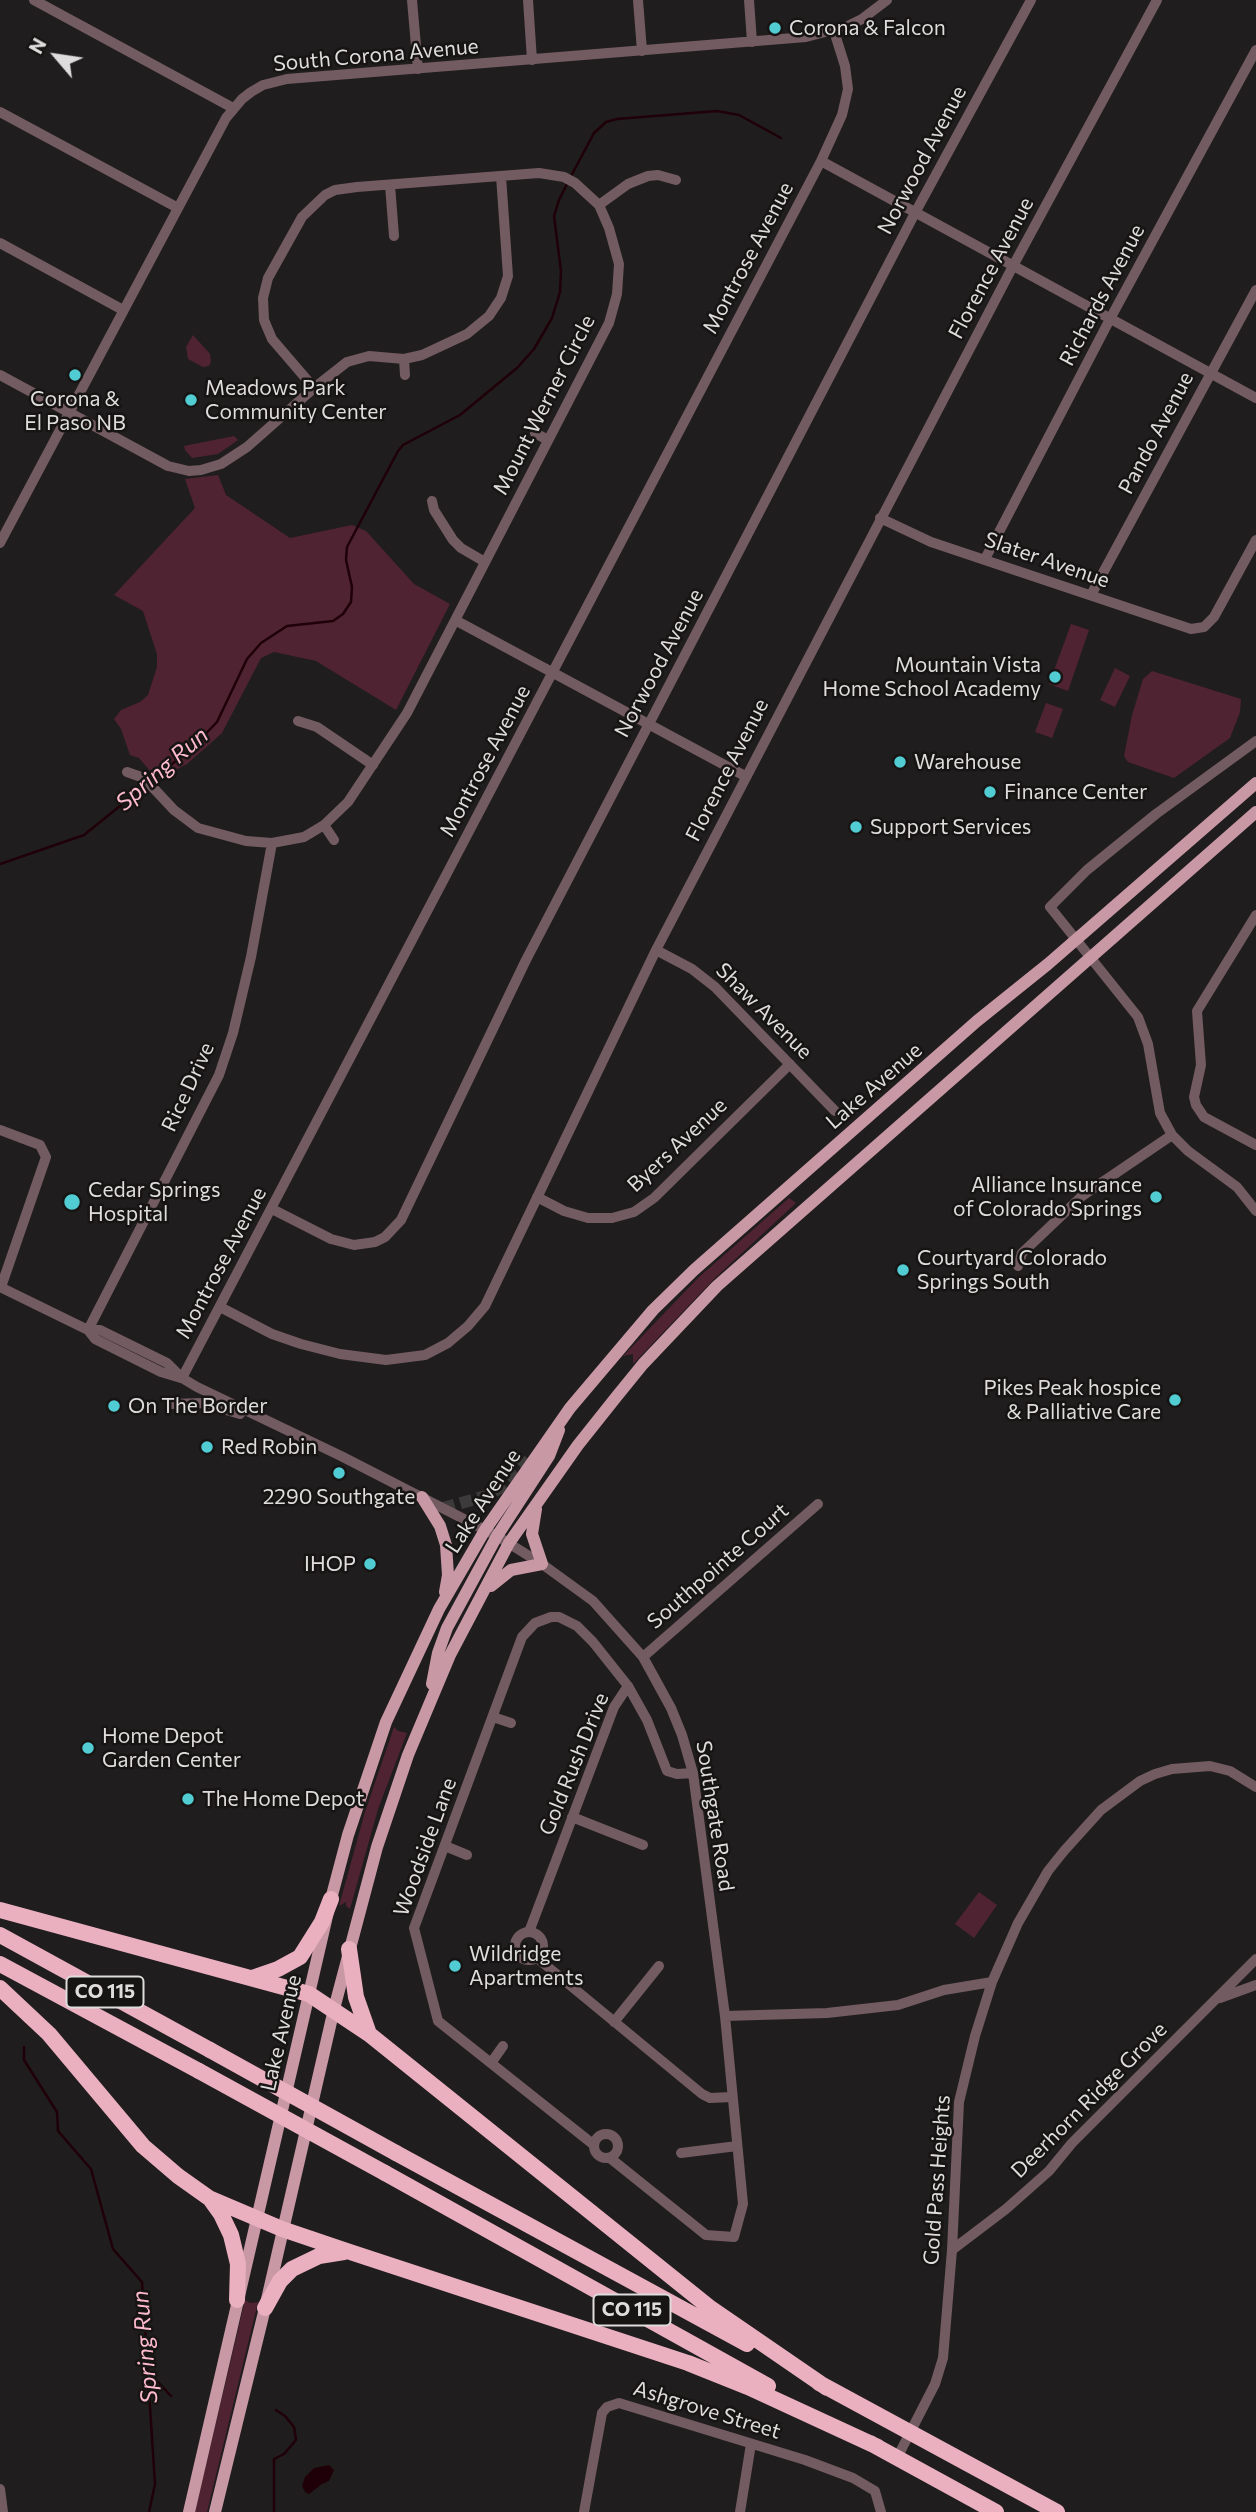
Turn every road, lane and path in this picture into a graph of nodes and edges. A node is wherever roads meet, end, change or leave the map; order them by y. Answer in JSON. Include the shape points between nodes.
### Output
{"nodes":[{"id":1,"x":34,"y":0,"type":"edge"},
{"id":2,"x":412,"y":0,"type":"edge"},
{"id":3,"x":528,"y":0,"type":"edge"},
{"id":4,"x":638,"y":0,"type":"edge"},
{"id":5,"x":748,"y":0,"type":"edge"},
{"id":6,"x":887,"y":0,"type":"edge"},
{"id":7,"x":1031,"y":0,"type":"edge"},
{"id":8,"x":1157,"y":0,"type":"edge"},
{"id":9,"x":834,"y":31,"type":"junction"},
{"id":10,"x":752,"y":41,"type":"junction"},
{"id":11,"x":1256,"y":50,"type":"edge"},
{"id":12,"x":642,"y":51,"type":"junction"},
{"id":13,"x":533,"y":60,"type":"junction"},
{"id":14,"x":418,"y":69,"type":"junction"},
{"id":15,"x":233,"y":108,"type":"junction"},
{"id":16,"x":0,"y":112,"type":"edge"},
{"id":17,"x":821,"y":161,"type":"junction"},
{"id":18,"x":502,"y":176,"type":"junction"},
{"id":19,"x":676,"y":180,"type":"dead end"},
{"id":20,"x":390,"y":185,"type":"junction"},
{"id":21,"x":314,"y":186,"type":"dead end"},
{"id":22,"x":322,"y":197,"type":"junction"},
{"id":23,"x":599,"y":205,"type":"junction"},
{"id":24,"x":178,"y":208,"type":"junction"},
{"id":25,"x":915,"y":213,"type":"junction"},
{"id":26,"x":394,"y":236,"type":"dead end"},
{"id":27,"x":0,"y":243,"type":"edge"},
{"id":28,"x":1013,"y":266,"type":"junction"},
{"id":29,"x":619,"y":278,"type":"junction"},
{"id":30,"x":632,"y":278,"type":"dead end"},
{"id":31,"x":1256,"y":290,"type":"edge"},
{"id":32,"x":123,"y":310,"type":"junction"},
{"id":33,"x":1110,"y":319,"type":"junction"},
{"id":34,"x":404,"y":359,"type":"junction"},
{"id":35,"x":1210,"y":374,"type":"junction"},
{"id":36,"x":0,"y":375,"type":"edge"},
{"id":37,"x":405,"y":375,"type":"dead end"},
{"id":38,"x":314,"y":388,"type":"junction"},
{"id":39,"x":1256,"y":398,"type":"edge"},
{"id":40,"x":68,"y":413,"type":"junction"},
{"id":41,"x":535,"y":433,"type":"dead end"},
{"id":42,"x":548,"y":440,"type":"junction"},
{"id":43,"x":432,"y":501,"type":"dead end"},
{"id":44,"x":880,"y":519,"type":"junction"},
{"id":45,"x":1256,"y":540,"type":"edge"},
{"id":46,"x":0,"y":543,"type":"edge"},
{"id":47,"x":985,"y":559,"type":"junction"},
{"id":48,"x":485,"y":562,"type":"junction"},
{"id":49,"x":1091,"y":595,"type":"junction"},
{"id":50,"x":455,"y":620,"type":"junction"},
{"id":51,"x":553,"y":672,"type":"junction"},
{"id":52,"x":298,"y":721,"type":"dead end"},
{"id":53,"x":648,"y":724,"type":"junction"},
{"id":54,"x":1256,"y":741,"type":"edge"},
{"id":55,"x":373,"y":765,"type":"junction"},
{"id":56,"x":127,"y":772,"type":"dead end"},
{"id":57,"x":745,"y":776,"type":"junction"},
{"id":58,"x":1256,"y":783,"type":"edge"},
{"id":59,"x":1256,"y":812,"type":"edge"},
{"id":60,"x":324,"y":825,"type":"junction"},
{"id":61,"x":334,"y":840,"type":"dead end"},
{"id":62,"x":272,"y":843,"type":"junction"},
{"id":63,"x":1256,"y":915,"type":"edge"},
{"id":64,"x":1075,"y":940,"type":"junction"},
{"id":65,"x":656,"y":950,"type":"junction"},
{"id":66,"x":1091,"y":958,"type":"junction"},
{"id":67,"x":790,"y":1064,"type":"junction"},
{"id":68,"x":835,"y":1111,"type":"dead end"},
{"id":69,"x":0,"y":1130,"type":"edge"},
{"id":70,"x":1172,"y":1135,"type":"junction"},
{"id":71,"x":1256,"y":1145,"type":"edge"},
{"id":72,"x":537,"y":1198,"type":"junction"},
{"id":73,"x":272,"y":1209,"type":"junction"},
{"id":74,"x":1256,"y":1211,"type":"edge"},
{"id":75,"x":1017,"y":1266,"type":"dead end"},
{"id":76,"x":1,"y":1287,"type":"edge"},
{"id":77,"x":220,"y":1307,"type":"junction"},
{"id":78,"x":88,"y":1329,"type":"junction"},
{"id":79,"x":182,"y":1378,"type":"junction"},
{"id":80,"x":171,"y":1404,"type":"dead end"},
{"id":81,"x":265,"y":1421,"type":"junction"},
{"id":82,"x":422,"y":1497,"type":"junction"},
{"id":83,"x":539,"y":1499,"type":"junction"},
{"id":84,"x":818,"y":1504,"type":"dead end"},
{"id":85,"x":491,"y":1533,"type":"junction"},
{"id":86,"x":509,"y":1543,"type":"junction"},
{"id":87,"x":542,"y":1564,"type":"junction"},
{"id":88,"x":478,"y":1601,"type":"junction"},
{"id":89,"x":443,"y":1602,"type":"junction"},
{"id":90,"x":643,"y":1657,"type":"junction"},
{"id":91,"x":628,"y":1686,"type":"junction"},
{"id":92,"x":427,"y":1709,"type":"junction"},
{"id":93,"x":493,"y":1717,"type":"junction"},
{"id":94,"x":511,"y":1723,"type":"dead end"},
{"id":95,"x":693,"y":1773,"type":"junction"},
{"id":96,"x":1256,"y":1787,"type":"edge"},
{"id":97,"x":572,"y":1816,"type":"junction"},
{"id":98,"x":643,"y":1845,"type":"dead end"},
{"id":99,"x":444,"y":1846,"type":"junction"},
{"id":100,"x":467,"y":1855,"type":"dead end"},
{"id":101,"x":331,"y":1899,"type":"junction"},
{"id":102,"x":0,"y":1910,"type":"edge"},
{"id":103,"x":530,"y":1932,"type":"junction"},
{"id":104,"x":0,"y":1935,"type":"edge"},
{"id":105,"x":349,"y":1949,"type":"junction"},
{"id":106,"x":537,"y":1958,"type":"junction"},
{"id":107,"x":1256,"y":1959,"type":"edge"},
{"id":108,"x":0,"y":1964,"type":"edge"},
{"id":109,"x":659,"y":1966,"type":"dead end"},
{"id":110,"x":252,"y":1978,"type":"junction"},
{"id":111,"x":992,"y":1982,"type":"junction"},
{"id":112,"x":1256,"y":1984,"type":"edge"},
{"id":113,"x":0,"y":1988,"type":"edge"},
{"id":114,"x":309,"y":1994,"type":"junction"},
{"id":115,"x":1218,"y":1999,"type":"junction"},
{"id":116,"x":334,"y":2009,"type":"junction"},
{"id":117,"x":725,"y":2016,"type":"junction"},
{"id":118,"x":614,"y":2022,"type":"junction"},
{"id":119,"x":369,"y":2034,"type":"junction"},
{"id":120,"x":503,"y":2046,"type":"dead end"},
{"id":121,"x":491,"y":2063,"type":"junction"},
{"id":122,"x":732,"y":2097,"type":"junction"},
{"id":123,"x":594,"y":2145,"type":"junction"},
{"id":124,"x":737,"y":2146,"type":"junction"},
{"id":125,"x":681,"y":2152,"type":"dead end"},
{"id":126,"x":610,"y":2158,"type":"junction"},
{"id":127,"x":209,"y":2198,"type":"junction"},
{"id":128,"x":258,"y":2219,"type":"junction"},
{"id":129,"x":282,"y":2229,"type":"junction"},
{"id":130,"x":951,"y":2250,"type":"junction"},
{"id":131,"x":346,"y":2251,"type":"junction"},
{"id":132,"x":237,"y":2300,"type":"junction"},
{"id":133,"x":265,"y":2308,"type":"junction"},
{"id":134,"x":827,"y":2388,"type":"junction"},
{"id":135,"x":910,"y":2433,"type":"junction"},
{"id":136,"x":751,"y":2444,"type":"junction"},
{"id":137,"x":878,"y":2447,"type":"junction"},
{"id":138,"x":897,"y":2458,"type":"junction"},
{"id":139,"x":0,"y":2489,"type":"edge"},
{"id":140,"x":4,"y":2512,"type":"edge"},
{"id":141,"x":189,"y":2512,"type":"edge"},
{"id":142,"x":215,"y":2512,"type":"edge"},
{"id":143,"x":584,"y":2512,"type":"edge"},
{"id":144,"x":740,"y":2512,"type":"edge"},
{"id":145,"x":881,"y":2512,"type":"edge"},
{"id":146,"x":996,"y":2512,"type":"edge"},
{"id":147,"x":1057,"y":2512,"type":"edge"}],
"edges":[{"from":1,"to":15,"type":"street"},
{"from":2,"to":14,"type":"street"},
{"from":3,"to":13,"type":"street"},
{"from":4,"to":12,"type":"street"},
{"from":5,"to":10,"type":"street"},
{"from":6,"to":9,"type":"street","name":"South Corona Avenue","via":[[862,19]]},
{"from":7,"to":25,"type":"street","name":"Norwood Avenue"},
{"from":8,"to":28,"type":"street","name":"Florence Avenue"},
{"from":9,"to":10,"type":"street","name":"South Corona Avenue"},
{"from":9,"to":17,"type":"street","name":"Montrose Avenue","via":[[848,89],[842,115]]},
{"from":10,"to":12,"type":"street","name":"South Corona Avenue"},
{"from":11,"to":33,"type":"street","name":"Richards Avenue"},
{"from":12,"to":13,"type":"street","name":"South Corona Avenue"},
{"from":13,"to":14,"type":"street","name":"South Corona Avenue"},
{"from":14,"to":15,"type":"street","name":"South Corona Avenue","via":[[274,82],[251,92]]},
{"from":15,"to":24,"type":"street","name":"South Corona Avenue"},
{"from":16,"to":24,"type":"street"},
{"from":17,"to":25,"type":"street"},
{"from":17,"to":51,"type":"street","name":"Montrose Avenue"},
{"from":18,"to":20,"type":"street","name":"Mount Werner Circle"},
{"from":18,"to":23,"type":"street","name":"Mount Werner Circle","via":[[539,173],[564,177]]},
{"from":18,"to":34,"type":"street","via":[[508,265],[501,298],[489,316],[467,334]]},
{"from":19,"to":23,"type":"street","via":[[648,176]]},
{"from":20,"to":22,"type":"street","name":"Mount Werner Circle","via":[[345,188]]},
{"from":20,"to":26,"type":"street"},
{"from":21,"to":22,"type":"street"},
{"from":22,"to":38,"type":"street","via":[[302,217],[268,278],[258,314],[278,349]]},
{"from":23,"to":29,"type":"street","name":"Mount Werner Circle","via":[[615,249]]},
{"from":24,"to":32,"type":"street","name":"South Corona Avenue"},
{"from":25,"to":28,"type":"street"},
{"from":25,"to":53,"type":"street","name":"Norwood Avenue"},
{"from":27,"to":32,"type":"street"},
{"from":28,"to":33,"type":"street"},
{"from":28,"to":44,"type":"street","name":"Florence Avenue"},
{"from":29,"to":30,"type":"street"},
{"from":29,"to":42,"type":"street","name":"Mount Werner Circle","via":[[606,330]]},
{"from":31,"to":35,"type":"street","name":"Pando Avenue"},
{"from":32,"to":40,"type":"street","name":"South Corona Avenue"},
{"from":33,"to":35,"type":"street"},
{"from":33,"to":47,"type":"street","name":"Richards Avenue"},
{"from":34,"to":37,"type":"street"},
{"from":34,"to":38,"type":"street","via":[[357,358]]},
{"from":35,"to":39,"type":"street"},
{"from":35,"to":49,"type":"street","name":"Pando Avenue"},
{"from":36,"to":40,"type":"street"},
{"from":38,"to":40,"type":"street","via":[[233,458],[201,470],[168,466]]},
{"from":40,"to":46,"type":"street","name":"South Corona Avenue"},
{"from":41,"to":42,"type":"street"},
{"from":42,"to":48,"type":"street","name":"Mount Werner Circle"},
{"from":43,"to":48,"type":"street","via":[[453,540]]},
{"from":44,"to":47,"type":"street","name":"Slater Avenue"},
{"from":44,"to":57,"type":"street","name":"Florence Avenue"},
{"from":45,"to":49,"type":"street","name":"Slater Avenue","via":[[1204,627],[1191,629]]},
{"from":47,"to":49,"type":"street","name":"Slater Avenue"},
{"from":48,"to":50,"type":"street","name":"Mount Werner Circle"},
{"from":50,"to":51,"type":"street"},
{"from":50,"to":55,"type":"street","name":"Mount Werner Circle","via":[[407,713]]},
{"from":51,"to":53,"type":"street"},
{"from":51,"to":73,"type":"street","name":"Montrose Avenue"},
{"from":52,"to":55,"type":"street","via":[[317,727]]},
{"from":53,"to":57,"type":"street"},
{"from":53,"to":73,"type":"street","name":"Norwood Avenue","via":[[526,960],[401,1220],[385,1237],[354,1245],[331,1239]]},
{"from":54,"to":64,"type":"street","via":[[1156,814],[1050,907]]},
{"from":55,"to":60,"type":"street","name":"Mount Werner Circle","via":[[348,802]]},
{"from":56,"to":62,"type":"street","name":"Mount Werner Circle","via":[[144,778],[198,828],[229,838]]},
{"from":57,"to":65,"type":"street","name":"Florence Avenue"},
{"from":58,"to":64,"type":"main road","name":"Lake Avenue"},
{"from":59,"to":66,"type":"main road"},
{"from":60,"to":61,"type":"street"},
{"from":60,"to":62,"type":"street","name":"Mount Werner Circle","via":[[304,836]]},
{"from":62,"to":78,"type":"street","name":"Rice Drive","via":[[251,957],[219,1074]]},
{"from":63,"to":71,"type":"street","via":[[1197,1011],[1201,1065],[1194,1097],[1204,1117]]},
{"from":64,"to":66,"type":"street"},
{"from":64,"to":85,"type":"main road","name":"Lake Avenue","via":[[694,1270],[630,1336],[564,1417]]},
{"from":65,"to":67,"type":"street","name":"Shaw Avenue","via":[[705,978]]},
{"from":65,"to":72,"type":"street","name":"Florence Avenue"},
{"from":66,"to":70,"type":"street","via":[[1144,1030],[1160,1113]]},
{"from":66,"to":83,"type":"main road","via":[[717,1286],[643,1364]]},
{"from":67,"to":68,"type":"street","name":"Shaw Avenue"},
{"from":67,"to":72,"type":"street","name":"Byers Avenue","via":[[654,1198],[634,1212],[588,1218]]},
{"from":69,"to":76,"type":"street","via":[[40,1145],[46,1157]]},
{"from":70,"to":74,"type":"street","via":[[1237,1187]]},
{"from":70,"to":75,"type":"street","via":[[1083,1196],[1022,1253]]},
{"from":72,"to":77,"type":"street","name":"Florence Avenue","via":[[485,1306],[459,1335],[425,1354],[386,1360],[340,1354],[285,1339]]},
{"from":73,"to":77,"type":"street","name":"Montrose Avenue"},
{"from":76,"to":78,"type":"street","name":"Southgate Road"},
{"from":77,"to":79,"type":"street","name":"Montrose Avenue"},
{"from":78,"to":79,"type":"street","name":"Southgate Road","via":[[95,1339]]},
{"from":79,"to":81,"type":"street","name":"Southgate Road"},
{"from":80,"to":81,"type":"street","via":[[202,1403]]},
{"from":81,"to":82,"type":"street","name":"Southgate Road"},
{"from":82,"to":85,"type":"street","name":"Southgate Road"},
{"from":82,"to":89,"type":"main road","via":[[446,1545],[448,1575]]},
{"from":83,"to":86,"type":"main road"},
{"from":83,"to":87,"type":"main road","via":[[532,1534]]},
{"from":84,"to":90,"type":"street","name":"Southpointe Court"},
{"from":85,"to":86,"type":"street","name":"Southgate Road"},
{"from":85,"to":89,"type":"main road","name":"Lake Avenue"},
{"from":85,"to":92,"type":"main road","via":[[447,1628]]},
{"from":86,"to":87,"type":"street","name":"Southgate Road"},
{"from":86,"to":88,"type":"main road"},
{"from":87,"to":88,"type":"main road","via":[[501,1575]]},
{"from":87,"to":90,"type":"street","name":"Southgate Road","via":[[593,1601]]},
{"from":88,"to":92,"type":"main road"},
{"from":89,"to":101,"type":"main road","name":"Lake Avenue","via":[[386,1722]]},
{"from":90,"to":95,"type":"street","name":"Southgate Road","via":[[671,1708]]},
{"from":91,"to":93,"type":"street","name":"Woodside Lane","via":[[577,1626],[551,1617],[535,1623],[522,1637]]},
{"from":91,"to":95,"type":"street","name":"Gold Rush Drive","via":[[667,1771]]},
{"from":91,"to":97,"type":"street","name":"Gold Rush Drive","via":[[614,1707]]},
{"from":92,"to":105,"type":"main road","via":[[390,1804]]},
{"from":93,"to":94,"type":"street"},
{"from":93,"to":99,"type":"street","name":"Woodside Lane"},
{"from":95,"to":117,"type":"street","name":"Southgate Road"},
{"from":96,"to":111,"type":"street","name":"Gold Pass Heights","via":[[1230,1771],[1192,1766],[1154,1773],[1128,1788],[1101,1810],[1048,1871]]},
{"from":97,"to":98,"type":"street"},
{"from":97,"to":103,"type":"street","name":"Gold Rush Drive"},
{"from":99,"to":100,"type":"street"},
{"from":99,"to":121,"type":"street","name":"Woodside Lane","via":[[414,1928],[438,2021]]},
{"from":101,"to":110,"type":"highway","via":[[300,1957]]},
{"from":101,"to":114,"type":"main road","name":"Lake Avenue"},
{"from":102,"to":110,"type":"highway"},
{"from":103,"to":106,"type":"street","via":[[543,1944]]},
{"from":103,"to":106,"type":"street","via":[[517,1940],[516,1952],[526,1960]]},
{"from":104,"to":134,"type":"highway","number":"CO 115","bridge":true},
{"from":105,"to":116,"type":"main road"},
{"from":105,"to":119,"type":"highway","via":[[356,1997]]},
{"from":106,"to":118,"type":"street"},
{"from":107,"to":115,"type":"street"},
{"from":108,"to":137,"type":"highway","number":"CO 115","bridge":true},
{"from":109,"to":118,"type":"street"},
{"from":110,"to":114,"type":"highway"},
{"from":111,"to":117,"type":"street","via":[[944,1990],[898,2005]]},
{"from":111,"to":130,"type":"street","name":"Gold Pass Heights","via":[[959,2102]]},
{"from":112,"to":115,"type":"street","name":"Deerhorn Ridge Grove"},
{"from":113,"to":127,"type":"highway","via":[[49,2034],[143,2146]]},
{"from":114,"to":116,"type":"highway"},
{"from":114,"to":128,"type":"main road","name":"Lake Avenue"},
{"from":115,"to":130,"type":"street","name":"Deerhorn Ridge Grove","via":[[1049,2171]]},
{"from":116,"to":119,"type":"highway"},
{"from":116,"to":129,"type":"main road"},
{"from":117,"to":122,"type":"street","name":"Southgate Road"},
{"from":118,"to":122,"type":"street","via":[[702,2094]]},
{"from":119,"to":134,"type":"highway","via":[[698,2299]]},
{"from":120,"to":121,"type":"street"},
{"from":121,"to":123,"type":"street","name":"Woodside Lane"},
{"from":122,"to":124,"type":"street","name":"Southgate Road"},
{"from":123,"to":126,"type":"street","via":[[600,2157]]},
{"from":123,"to":126,"type":"street","via":[[600,2135],[613,2136],[618,2149]]},
{"from":124,"to":125,"type":"street"},
{"from":124,"to":126,"type":"street","name":"Southgate Road","via":[[743,2204],[734,2237],[706,2235]]},
{"from":127,"to":128,"type":"highway"},
{"from":127,"to":132,"type":"highway","via":[[231,2235],[238,2264]]},
{"from":128,"to":129,"type":"highway"},
{"from":128,"to":132,"type":"main road","name":"Lake Avenue"},
{"from":129,"to":131,"type":"highway"},
{"from":129,"to":133,"type":"main road"},
{"from":130,"to":135,"type":"street","name":"Gold Pass Heights","via":[[941,2366]]},
{"from":131,"to":133,"type":"highway","via":[[319,2256],[292,2269]]},
{"from":131,"to":137,"type":"highway","via":[[688,2363]]},
{"from":132,"to":141,"type":"main road","name":"Lake Avenue"},
{"from":133,"to":142,"type":"main road"},
{"from":134,"to":135,"type":"highway","number":"CO 115"},
{"from":135,"to":138,"type":"street","name":"Gold Pass Heights"},
{"from":135,"to":147,"type":"highway","number":"CO 115"},
{"from":136,"to":143,"type":"street","name":"Ashgrove Street","via":[[626,2404],[612,2404],[602,2413]]},
{"from":136,"to":144,"type":"street"},
{"from":136,"to":145,"type":"street","name":"Ashgrove Street","via":[[853,2478],[875,2491]]},
{"from":137,"to":138,"type":"highway","number":"CO 115"},
{"from":138,"to":146,"type":"highway","number":"CO 115"},
{"from":139,"to":140,"type":"street"}]}
